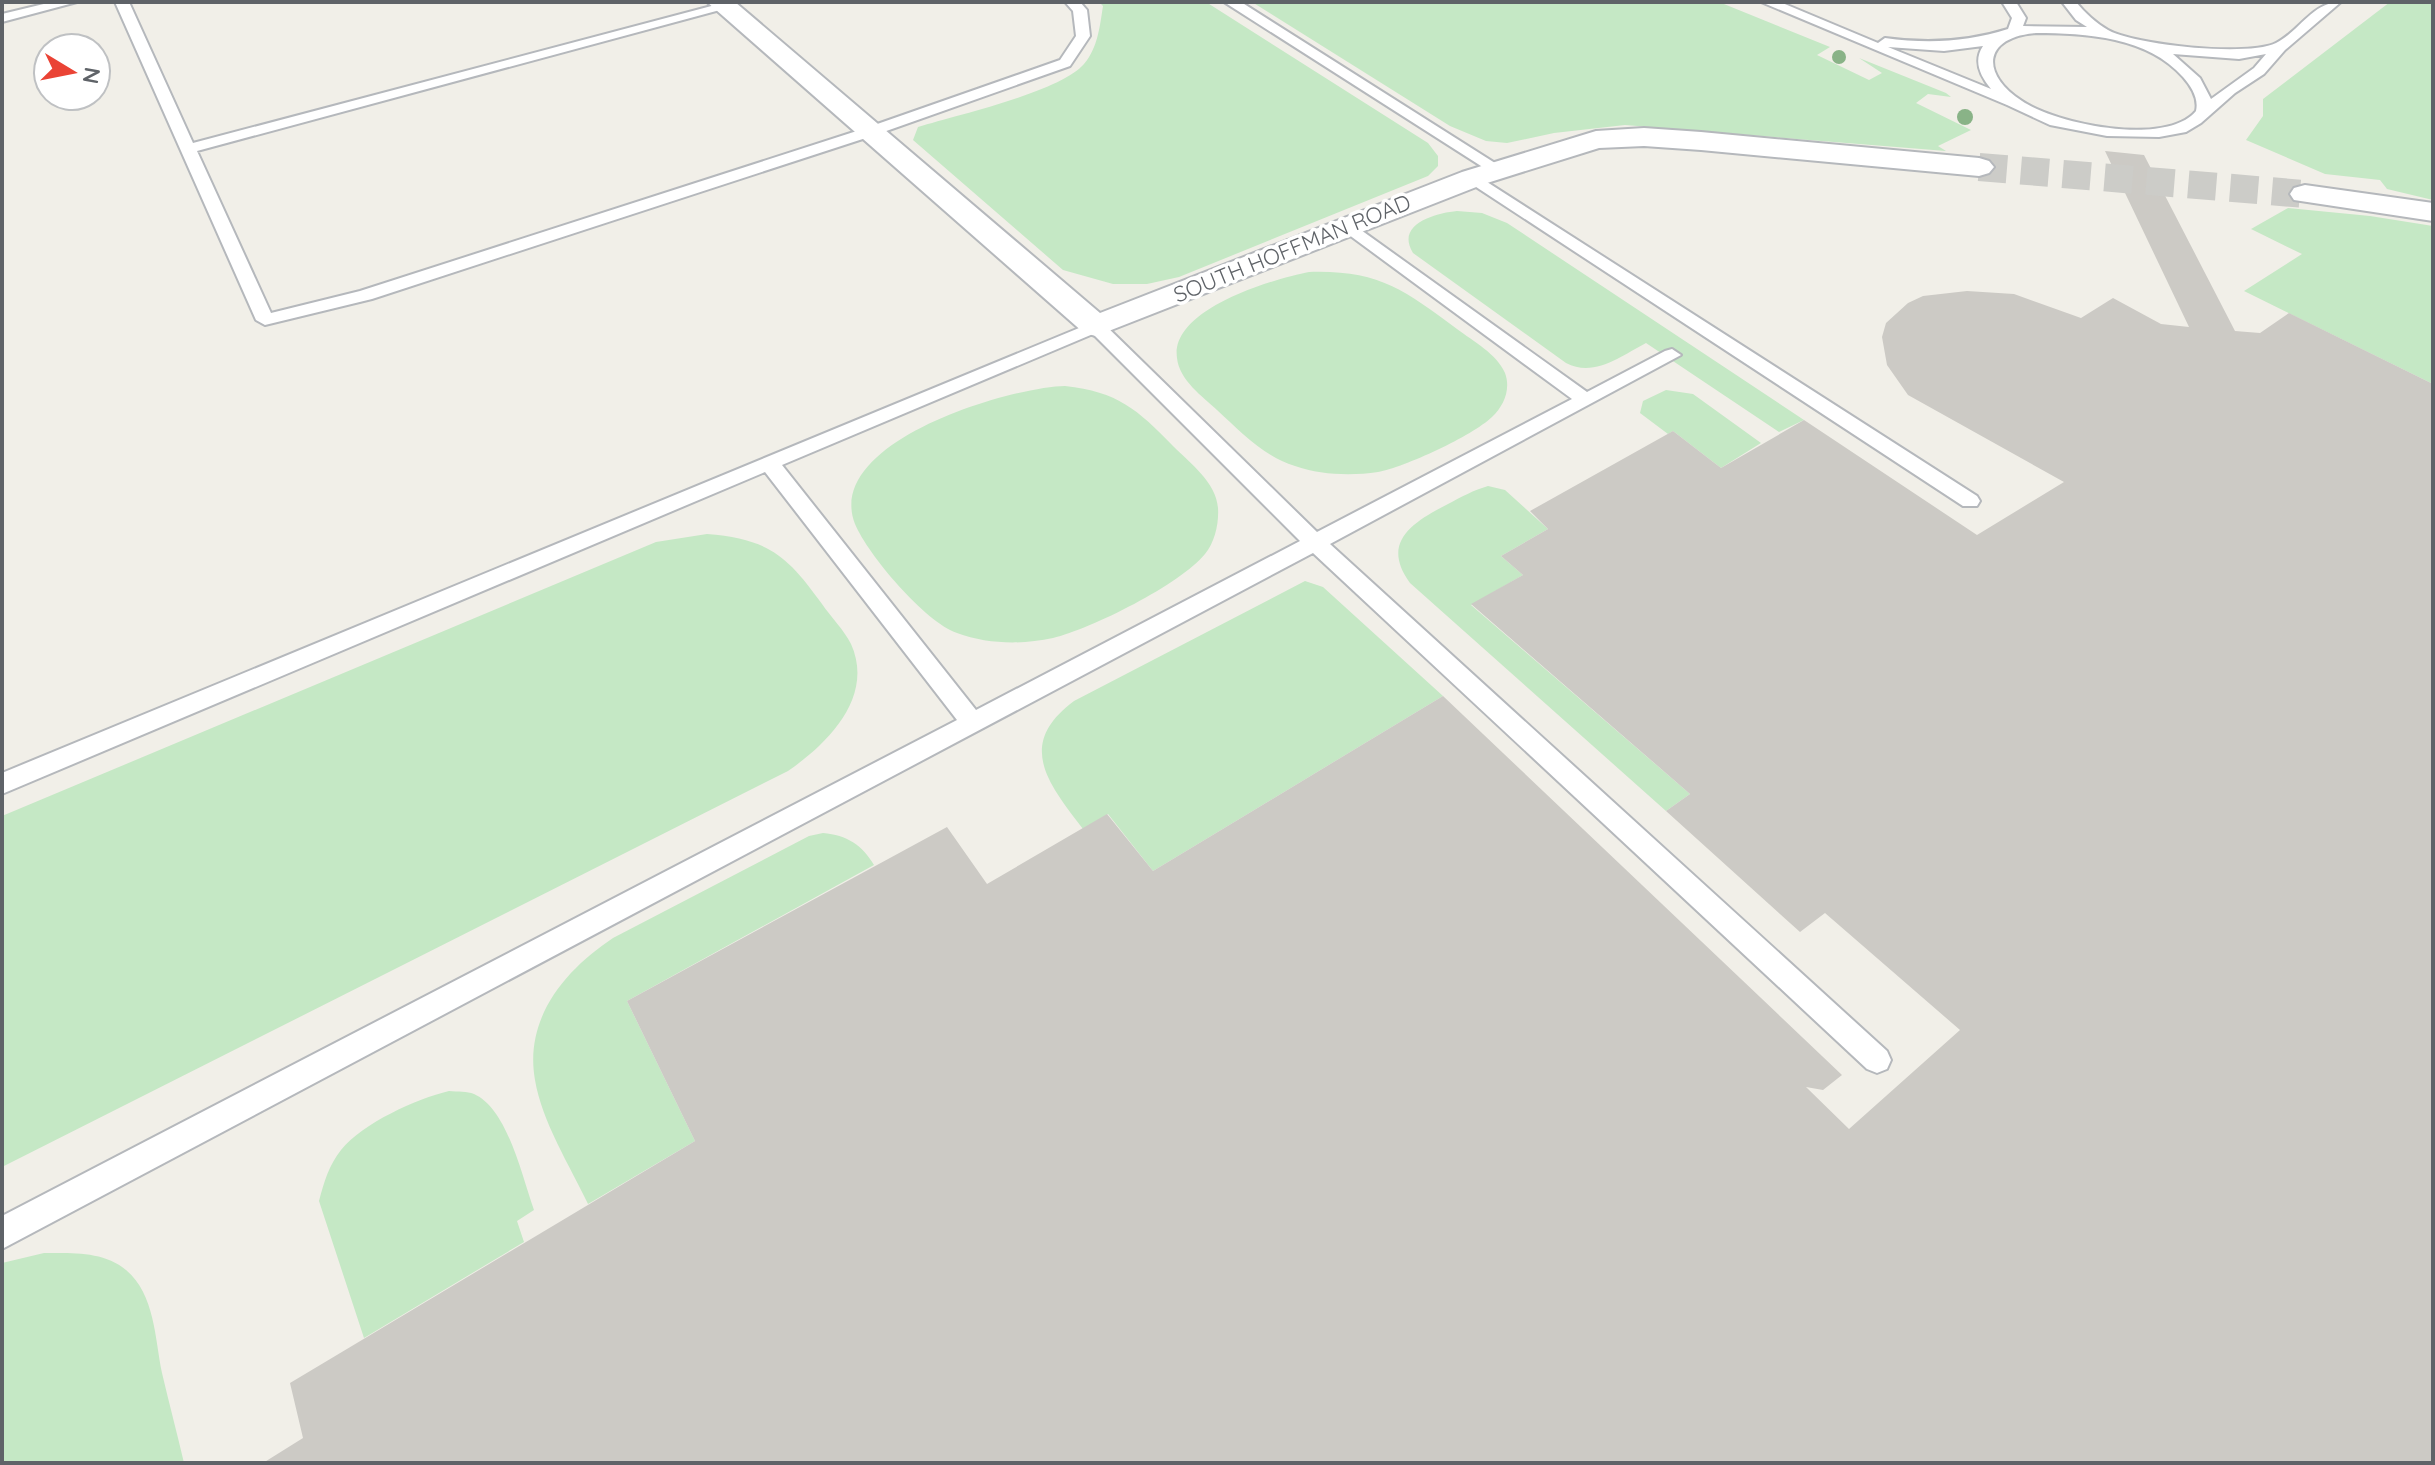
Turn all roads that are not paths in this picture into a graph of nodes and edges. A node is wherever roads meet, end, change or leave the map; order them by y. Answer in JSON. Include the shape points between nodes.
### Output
{"nodes":[{"id":1,"x":70,"y":2,"type":"edge"},
{"id":2,"x":122,"y":2,"type":"edge"},
{"id":3,"x":1072,"y":2,"type":"edge"},
{"id":4,"x":1231,"y":2,"type":"edge"},
{"id":5,"x":1768,"y":2,"type":"edge"},
{"id":6,"x":2009,"y":2,"type":"edge"},
{"id":7,"x":2069,"y":2,"type":"edge"},
{"id":8,"x":2334,"y":2,"type":"edge"},
{"id":9,"x":722,"y":4,"type":"edge"},
{"id":10,"x":2,"y":18,"type":"edge"},
{"id":11,"x":2008,"y":34,"type":"junction"},
{"id":12,"x":2108,"y":34,"type":"junction"},
{"id":13,"x":1854,"y":36,"type":"junction"},
{"id":14,"x":2136,"y":42,"type":"junction"},
{"id":15,"x":2280,"y":47,"type":"junction"},
{"id":16,"x":2019,"y":107,"type":"junction"},
{"id":17,"x":2202,"y":115,"type":"junction"},
{"id":18,"x":869,"y":132,"type":"junction"},
{"id":19,"x":188,"y":149,"type":"junction"},
{"id":20,"x":1979,"y":167,"type":"tunnel mouth"},
{"id":21,"x":1486,"y":174,"type":"junction"},
{"id":22,"x":2305,"y":194,"type":"tunnel mouth"},
{"id":23,"x":2433,"y":212,"type":"edge"},
{"id":24,"x":1347,"y":225,"type":"junction"},
{"id":25,"x":1096,"y":326,"type":"junction"},
{"id":26,"x":1672,"y":355,"type":"dead end"},
{"id":27,"x":1586,"y":400,"type":"junction"},
{"id":28,"x":769,"y":463,"type":"junction"},
{"id":29,"x":1970,"y":501,"type":"dead end"},
{"id":30,"x":1314,"y":542,"type":"junction"},
{"id":31,"x":972,"y":722,"type":"junction"},
{"id":32,"x":2,"y":784,"type":"edge"},
{"id":33,"x":1877,"y":1060,"type":"dead end"},
{"id":34,"x":2,"y":1233,"type":"edge"}],
"edges":[{"from":1,"to":10,"type":"lane"},
{"from":2,"to":19,"type":"lane"},
{"from":3,"to":18,"type":"lane","via":[[1080,10],[1083,36],[1065,63]]},
{"from":4,"to":21,"type":"lane"},
{"from":5,"to":13,"type":"lane"},
{"from":6,"to":11,"type":"lane","via":[[2019,18]]},
{"from":7,"to":12,"type":"lane","via":[[2093,27]]},
{"from":8,"to":15,"type":"lane"},
{"from":9,"to":18,"type":"street"},
{"from":9,"to":19,"type":"lane"},
{"from":11,"to":12,"type":"lane","via":[[2054,29]]},
{"from":11,"to":13,"type":"lane","via":[[1976,44],[1932,46]]},
{"from":11,"to":16,"type":"lane","via":[[1987,48],[1985,64],[1997,87]]},
{"from":12,"to":14,"type":"lane"},
{"from":13,"to":16,"type":"lane"},
{"from":14,"to":15,"type":"lane","via":[[2205,54],[2239,55]]},
{"from":14,"to":17,"type":"lane","via":[[2185,70],[2204,98]]},
{"from":15,"to":17,"type":"lane","via":[[2259,71]]},
{"from":16,"to":17,"type":"lane","via":[[2068,124],[2130,133],[2178,129]]},
{"from":18,"to":19,"type":"lane","via":[[366,295],[265,320]]},
{"from":18,"to":25,"type":"street"},
{"from":20,"to":21,"type":"street","name":"SOUTH HOFFMAN ROAD","via":[[1644,137],[1596,140]]},
{"from":21,"to":24,"type":"street","name":"SOUTH HOFFMAN ROAD"},
{"from":21,"to":29,"type":"lane"},
{"from":22,"to":23,"type":"street"},
{"from":24,"to":25,"type":"street","name":"SOUTH HOFFMAN ROAD"},
{"from":24,"to":27,"type":"lane"},
{"from":25,"to":28,"type":"lane"},
{"from":25,"to":30,"type":"lane"},
{"from":26,"to":27,"type":"lane"},
{"from":27,"to":30,"type":"lane"},
{"from":28,"to":31,"type":"lane"},
{"from":28,"to":32,"type":"lane"},
{"from":30,"to":31,"type":"lane"},
{"from":30,"to":33,"type":"lane"},
{"from":31,"to":34,"type":"lane"}]}
